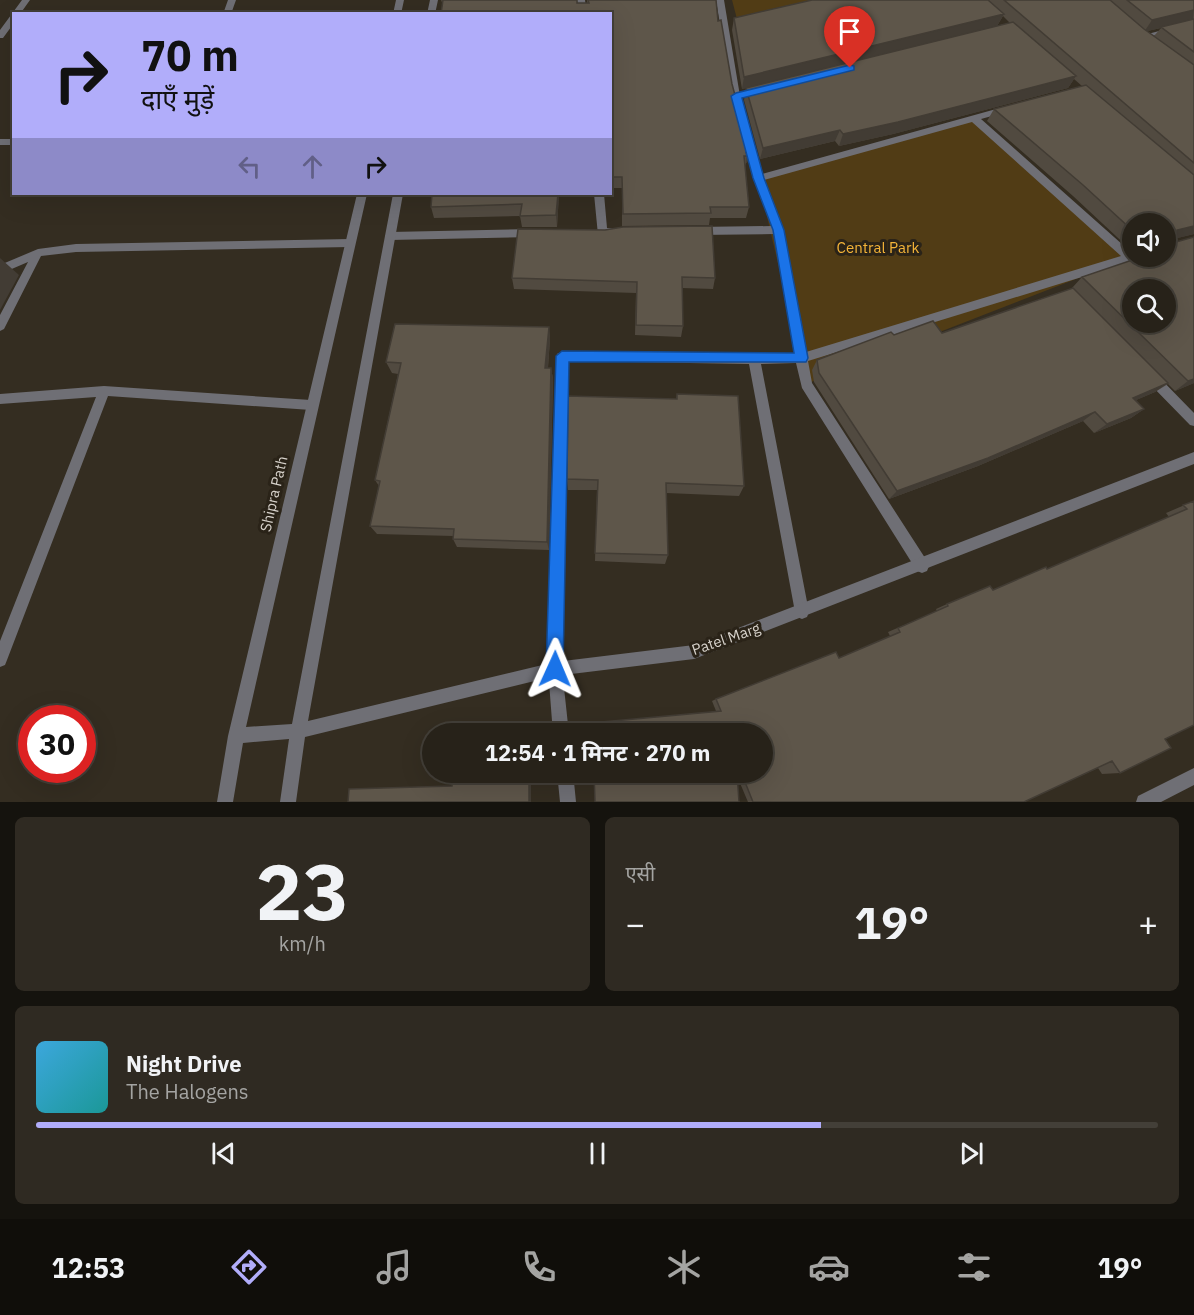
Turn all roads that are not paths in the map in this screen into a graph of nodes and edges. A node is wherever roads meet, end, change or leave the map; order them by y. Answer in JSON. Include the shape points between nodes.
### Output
{"nodes":[{"id":1,"x":720,"y":0,"type":"edge"},
{"id":2,"x":12,"y":19,"type":"edge"},
{"id":3,"x":1194,"y":24,"type":"edge"},
{"id":4,"x":1131,"y":29,"type":"edge"},
{"id":5,"x":0,"y":36,"type":"edge"},
{"id":6,"x":1140,"y":37,"type":"junction"},
{"id":7,"x":1149,"y":44,"type":"edge"},
{"id":8,"x":1017,"y":107,"type":"edge"},
{"id":9,"x":974,"y":118,"type":"junction"},
{"id":10,"x":758,"y":178,"type":"junction"},
{"id":11,"x":362,"y":195,"type":"edge"},
{"id":12,"x":398,"y":195,"type":"edge"},
{"id":13,"x":598,"y":195,"type":"edge"},
{"id":14,"x":778,"y":230,"type":"junction"},
{"id":15,"x":684,"y":231,"type":"edge"},
{"id":16,"x":590,"y":232,"type":"edge"},
{"id":17,"x":602,"y":232,"type":"junction"},
{"id":18,"x":626,"y":232,"type":"edge"},
{"id":19,"x":543,"y":233,"type":"edge"},
{"id":20,"x":390,"y":236,"type":"junction"},
{"id":21,"x":350,"y":243,"type":"junction"},
{"id":22,"x":1122,"y":248,"type":"edge"},
{"id":23,"x":38,"y":253,"type":"junction"},
{"id":24,"x":1122,"y":261,"type":"edge"},
{"id":25,"x":0,"y":270,"type":"edge"},
{"id":26,"x":0,"y":326,"type":"edge"},
{"id":27,"x":802,"y":358,"type":"junction"},
{"id":28,"x":754,"y":359,"type":"junction"},
{"id":29,"x":1145,"y":372,"type":"edge"},
{"id":30,"x":104,"y":391,"type":"junction"},
{"id":31,"x":0,"y":399,"type":"edge"},
{"id":32,"x":311,"y":405,"type":"junction"},
{"id":33,"x":1194,"y":421,"type":"edge"},
{"id":34,"x":1194,"y":458,"type":"edge"},
{"id":35,"x":922,"y":566,"type":"junction"},
{"id":36,"x":802,"y":612,"type":"junction"},
{"id":37,"x":0,"y":660,"type":"edge"},
{"id":38,"x":555,"y":669,"type":"junction"},
{"id":39,"x":560,"y":723,"type":"edge"},
{"id":40,"x":298,"y":731,"type":"junction"},
{"id":41,"x":236,"y":736,"type":"junction"},
{"id":42,"x":1194,"y":776,"type":"edge"},
{"id":43,"x":566,"y":783,"type":"edge"},
{"id":44,"x":225,"y":802,"type":"edge"},
{"id":45,"x":288,"y":802,"type":"edge"},
{"id":46,"x":568,"y":802,"type":"edge"},
{"id":47,"x":1144,"y":802,"type":"edge"}],
"edges":[{"from":1,"to":10,"type":"street","via":[[732,24]]},
{"from":2,"to":5,"type":"street"},
{"from":3,"to":6,"type":"street"},
{"from":4,"to":6,"type":"street"},
{"from":6,"to":7,"type":"street"},
{"from":8,"to":9,"type":"street"},
{"from":9,"to":10,"type":"street"},
{"from":9,"to":22,"type":"street"},
{"from":10,"to":14,"type":"street"},
{"from":11,"to":21,"type":"street","name":"Shipra Path"},
{"from":12,"to":20,"type":"street"},
{"from":13,"to":17,"type":"street"},
{"from":14,"to":15,"type":"street"},
{"from":14,"to":27,"type":"street"},
{"from":16,"to":17,"type":"street"},
{"from":17,"to":18,"type":"street"},
{"from":19,"to":20,"type":"street"},
{"from":20,"to":40,"type":"street"},
{"from":21,"to":23,"type":"street","via":[[76,248]]},
{"from":21,"to":32,"type":"street","name":"Shipra Path"},
{"from":23,"to":25,"type":"street"},
{"from":23,"to":26,"type":"street"},
{"from":24,"to":27,"type":"street","via":[[1060,286]]},
{"from":27,"to":28,"type":"street"},
{"from":27,"to":35,"type":"street","via":[[806,384]]},
{"from":28,"to":36,"type":"street"},
{"from":28,"to":38,"type":"street","via":[[562,356]]},
{"from":29,"to":33,"type":"street"},
{"from":30,"to":31,"type":"street"},
{"from":30,"to":32,"type":"street"},
{"from":30,"to":37,"type":"street"},
{"from":32,"to":41,"type":"street","name":"Shipra Path"},
{"from":34,"to":35,"type":"street","name":"Patel Marg"},
{"from":35,"to":36,"type":"street","name":"Patel Marg"},
{"from":36,"to":38,"type":"street","name":"Patel Marg","via":[[694,652]]},
{"from":38,"to":39,"type":"street"},
{"from":38,"to":40,"type":"street","name":"Patel Marg"},
{"from":40,"to":41,"type":"street","name":"Patel Marg"},
{"from":40,"to":45,"type":"street"},
{"from":41,"to":44,"type":"street","name":"Shipra Path"},
{"from":42,"to":47,"type":"street"},
{"from":43,"to":46,"type":"street"}]}
